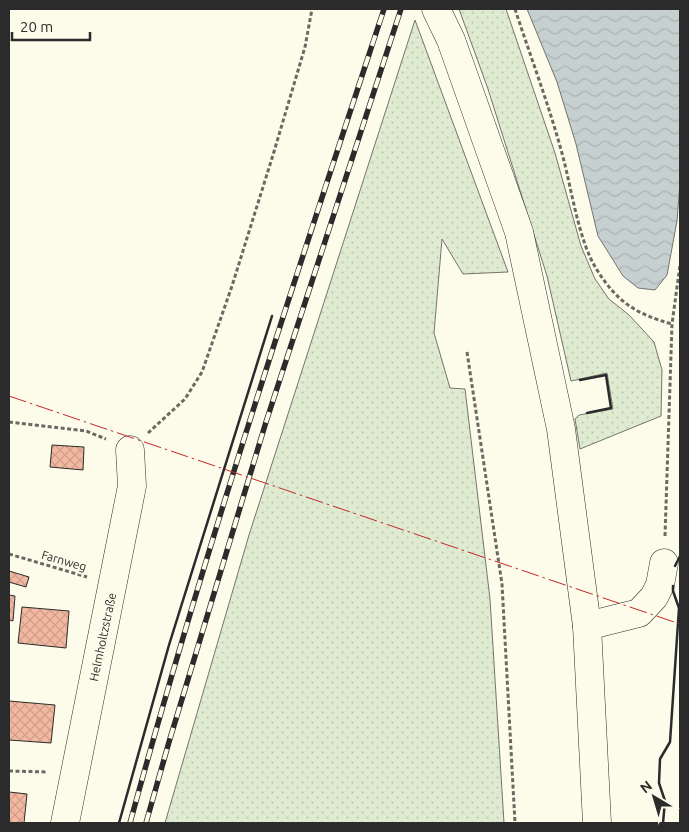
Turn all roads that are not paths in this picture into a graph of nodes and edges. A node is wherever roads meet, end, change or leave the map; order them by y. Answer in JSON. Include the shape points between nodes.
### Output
{"nodes":[{"id":1,"x":436,"y":9,"type":"edge"},
{"id":2,"x":130,"y":450,"type":"road end"},
{"id":3,"x":664,"y":564,"type":"road end"},
{"id":4,"x":587,"y":626,"type":"junction"},
{"id":5,"x":65,"y":823,"type":"edge"},
{"id":6,"x":597,"y":823,"type":"edge"}],
"edges":[{"from":1,"to":4,"type":"main road","via":[[451,40],[518,232],[561,429]]},
{"from":2,"to":5,"type":"main road","name":"Helmholtzstraße","via":[[132,486]]},
{"from":3,"to":4,"type":"main road","via":[[654,597],[639,612]]},
{"from":4,"to":6,"type":"main road"}]}
